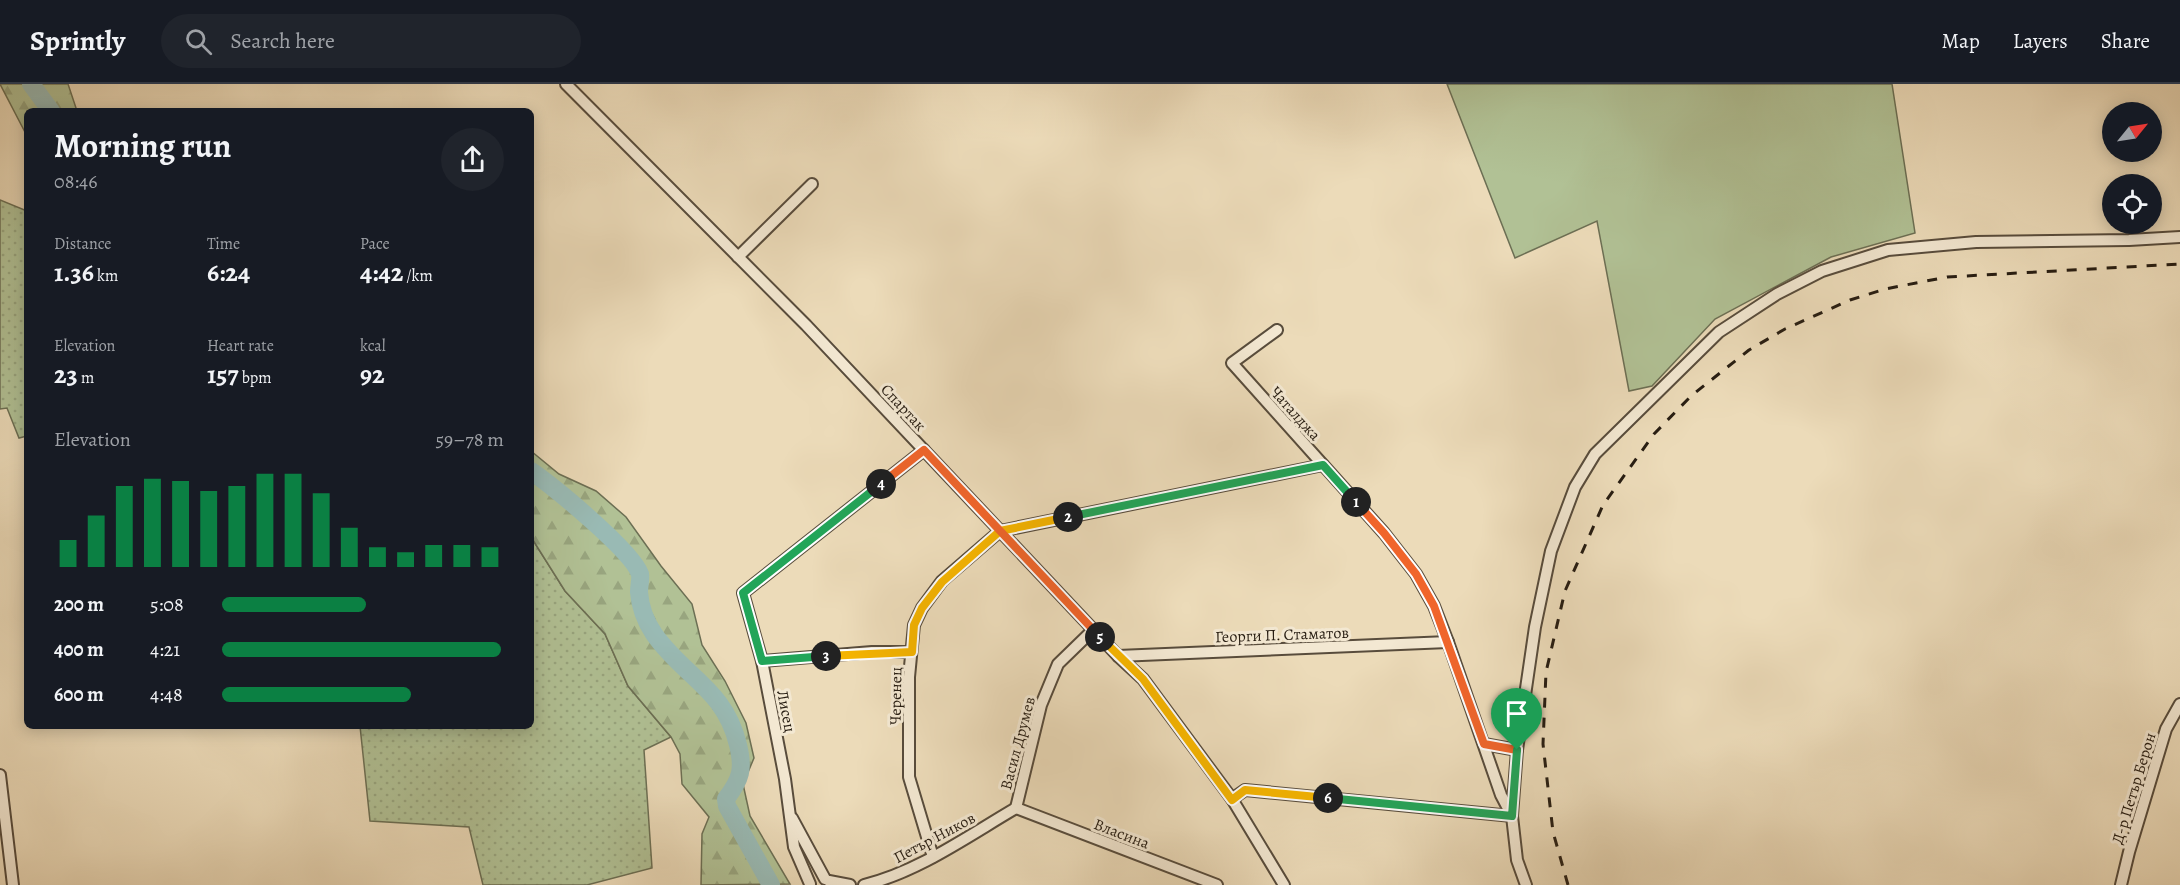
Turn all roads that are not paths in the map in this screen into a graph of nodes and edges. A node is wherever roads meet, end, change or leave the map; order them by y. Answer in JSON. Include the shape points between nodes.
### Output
{"nodes":[{"id":1,"x":566,"y":84,"type":"edge"},
{"id":2,"x":812,"y":184,"type":"dead end"},
{"id":3,"x":2180,"y":237,"type":"edge"},
{"id":4,"x":738,"y":257,"type":"junction"},
{"id":5,"x":1277,"y":330,"type":"dead end"},
{"id":6,"x":924,"y":450,"type":"junction"},
{"id":7,"x":1323,"y":465,"type":"junction"},
{"id":8,"x":1000,"y":531,"type":"junction"},
{"id":9,"x":1093,"y":630,"type":"junction"},
{"id":10,"x":1448,"y":642,"type":"junction"},
{"id":11,"x":912,"y":652,"type":"junction"},
{"id":12,"x":1118,"y":656,"type":"junction"},
{"id":13,"x":762,"y":661,"type":"junction"},
{"id":14,"x":2180,"y":704,"type":"edge"},
{"id":15,"x":1484,"y":744,"type":"junction"},
{"id":16,"x":1517,"y":750,"type":"junction"},
{"id":17,"x":0,"y":775,"type":"edge"},
{"id":18,"x":1232,"y":800,"type":"junction"},
{"id":19,"x":1016,"y":808,"type":"junction"},
{"id":20,"x":790,"y":815,"type":"junction"},
{"id":21,"x":1512,"y":816,"type":"junction"},
{"id":22,"x":933,"y":857,"type":"junction"},
{"id":23,"x":829,"y":882,"type":"edge"},
{"id":24,"x":810,"y":884,"type":"edge"},
{"id":25,"x":14,"y":885,"type":"edge"},
{"id":26,"x":850,"y":885,"type":"edge"},
{"id":27,"x":864,"y":885,"type":"edge"},
{"id":28,"x":1217,"y":885,"type":"edge"},
{"id":29,"x":1284,"y":885,"type":"edge"},
{"id":30,"x":1526,"y":885,"type":"edge"},
{"id":31,"x":2121,"y":885,"type":"edge"}],
"edges":[{"from":1,"to":4,"type":"street","name":"Спартак"},
{"from":2,"to":4,"type":"street"},
{"from":3,"to":16,"type":"street","via":[[1976,242],[1888,250],[1822,271],[1777,294],[1719,332],[1595,454],[1575,488],[1551,551],[1534,627]]},
{"from":4,"to":6,"type":"street","name":"Спартак"},
{"from":5,"to":7,"type":"street","name":"Чаталджа","via":[[1232,363]]},
{"from":6,"to":8,"type":"street","name":"Спартак"},
{"from":6,"to":13,"type":"street","name":"Лисец","via":[[743,593]]},
{"from":7,"to":8,"type":"street"},
{"from":7,"to":10,"type":"street","name":"Чаталджа","via":[[1416,574]]},
{"from":8,"to":9,"type":"street","name":"Спартак"},
{"from":8,"to":11,"type":"street","name":"Черенец","via":[[942,582],[922,608],[914,625]]},
{"from":9,"to":12,"type":"street","name":"Спартак"},
{"from":9,"to":19,"type":"street","name":"Васил Друмев","via":[[1058,664],[1041,705]]},
{"from":10,"to":12,"type":"street","name":"Георги П. Стаматов"},
{"from":10,"to":15,"type":"street","name":"Чаталджа"},
{"from":11,"to":13,"type":"street"},
{"from":11,"to":22,"type":"street","name":"Черенец","via":[[909,777]]},
{"from":12,"to":18,"type":"street","name":"Спартак","via":[[1143,679]]},
{"from":13,"to":20,"type":"street","name":"Лисец"},
{"from":14,"to":31,"type":"street","name":"Д-р Петър Берон","via":[[2166,729]]},
{"from":15,"to":16,"type":"street"},
{"from":15,"to":21,"type":"street","name":"Чаталджа"},
{"from":16,"to":21,"type":"street"},
{"from":17,"to":25,"type":"street"},
{"from":18,"to":21,"type":"street","via":[[1245,790]]},
{"from":18,"to":29,"type":"street","name":"Спартак"},
{"from":19,"to":22,"type":"street","name":"Петър Ников"},
{"from":19,"to":28,"type":"street","name":"Власина"},
{"from":20,"to":23,"type":"street","name":"Лисец"},
{"from":20,"to":24,"type":"street","name":"Лисец","via":[[794,847]]},
{"from":21,"to":30,"type":"street","name":"Чаталджа","via":[[1517,860]]},
{"from":22,"to":27,"type":"street","name":"Петър Ников","via":[[882,881]]},
{"from":23,"to":24,"type":"street","via":[[817,879]]},
{"from":23,"to":26,"type":"street"}]}
